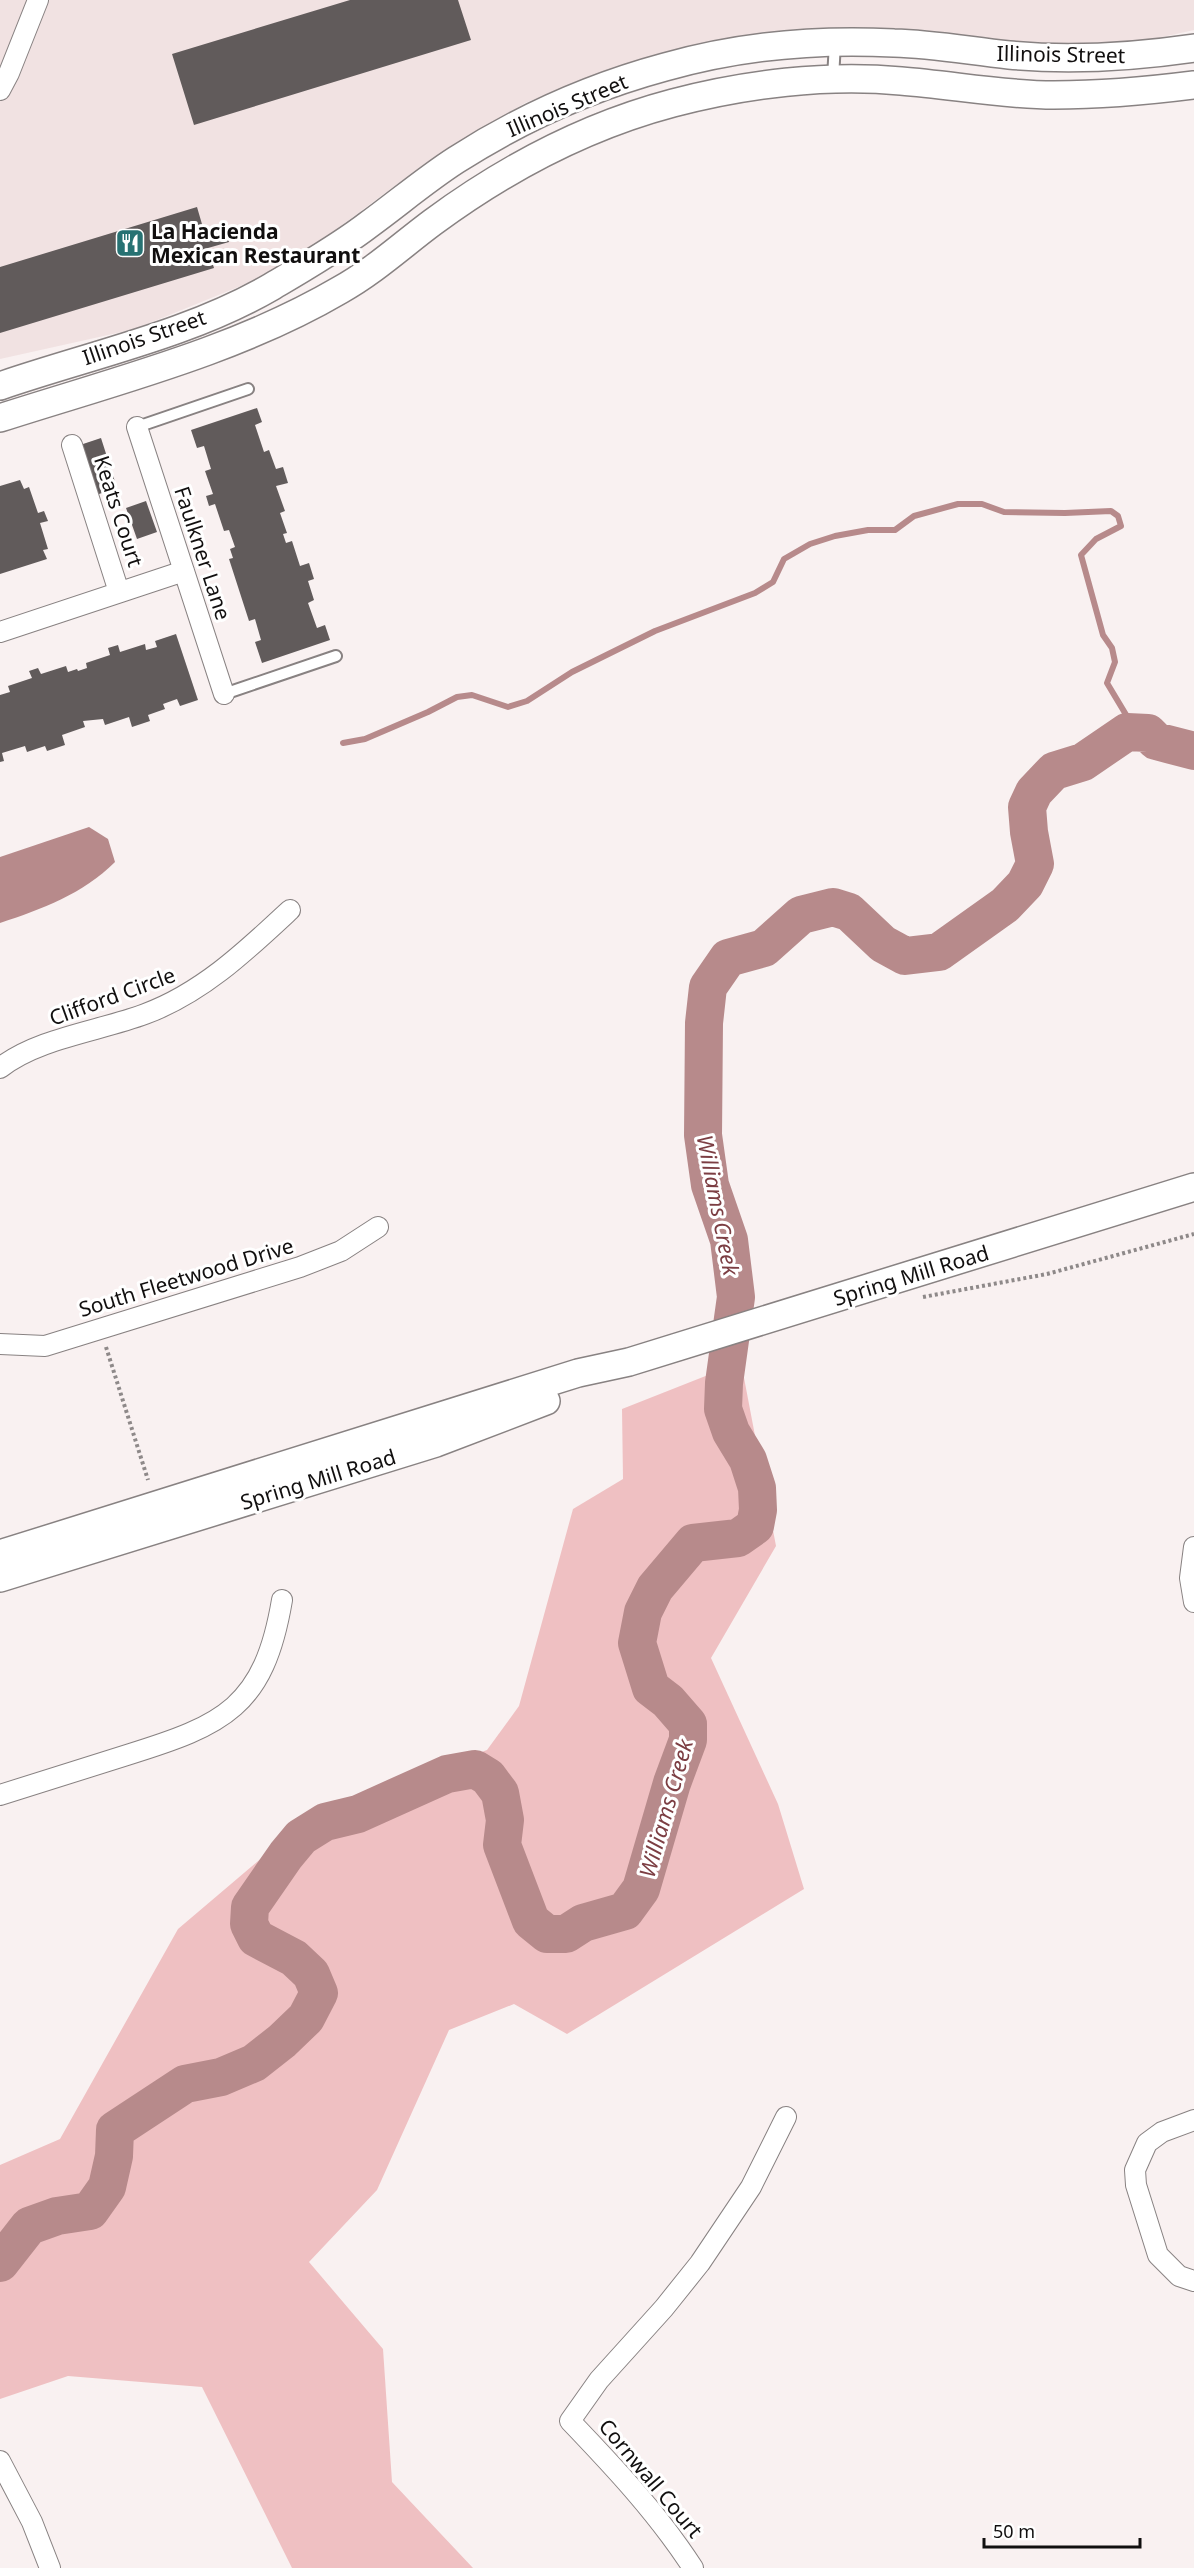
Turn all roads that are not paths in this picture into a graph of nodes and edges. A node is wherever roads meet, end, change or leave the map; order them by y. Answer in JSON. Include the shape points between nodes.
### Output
{"nodes":[{"id":1,"x":38,"y":0,"type":"edge"},
{"id":2,"x":835,"y":42,"type":"junction"},
{"id":3,"x":1194,"y":48,"type":"edge"},
{"id":4,"x":833,"y":79,"type":"junction"},
{"id":5,"x":1194,"y":86,"type":"edge"},
{"id":6,"x":0,"y":90,"type":"edge"},
{"id":7,"x":0,"y":386,"type":"edge"},
{"id":8,"x":248,"y":389,"type":"dead end"},
{"id":9,"x":0,"y":418,"type":"edge"},
{"id":10,"x":137,"y":427,"type":"joint"},
{"id":11,"x":72,"y":445,"type":"dead end"},
{"id":12,"x":184,"y":571,"type":"junction"},
{"id":13,"x":119,"y":592,"type":"junction"},
{"id":14,"x":0,"y":632,"type":"edge"},
{"id":15,"x":336,"y":656,"type":"dead end"},
{"id":16,"x":224,"y":694,"type":"joint"},
{"id":17,"x":290,"y":910,"type":"dead end"},
{"id":18,"x":0,"y":1068,"type":"edge"},
{"id":19,"x":1194,"y":1187,"type":"edge"},
{"id":20,"x":378,"y":1227,"type":"dead end"},
{"id":21,"x":0,"y":1344,"type":"edge"},
{"id":22,"x":629,"y":1362,"type":"junction"},
{"id":23,"x":1194,"y":1547,"type":"edge"},
{"id":24,"x":0,"y":1554,"type":"edge"},
{"id":25,"x":0,"y":1578,"type":"edge"},
{"id":26,"x":282,"y":1600,"type":"dead end"},
{"id":27,"x":1194,"y":1602,"type":"edge"},
{"id":28,"x":0,"y":1795,"type":"edge"},
{"id":29,"x":786,"y":2117,"type":"dead end"},
{"id":30,"x":1194,"y":2121,"type":"edge"},
{"id":31,"x":1194,"y":2281,"type":"edge"},
{"id":32,"x":0,"y":2461,"type":"edge"},
{"id":33,"x":50,"y":2568,"type":"edge"},
{"id":34,"x":693,"y":2568,"type":"edge"}],
"edges":[{"from":1,"to":6,"type":"street"},
{"from":2,"to":3,"type":"street","name":"Illinois Street","via":[[923,45],[1048,58],[1124,56]]},
{"from":2,"to":4,"type":"lane"},
{"from":2,"to":7,"type":"street","name":"Illinois Street","via":[[780,45],[704,57],[576,98],[523,122],[457,160],[365,228],[268,288],[200,320]]},
{"from":4,"to":5,"type":"street","name":"Illinois Street","via":[[898,80],[1051,95],[1127,94]]},
{"from":4,"to":9,"type":"street","name":"Illinois Street","via":[[735,90],[672,103],[600,127],[498,178],[342,289],[274,326]]},
{"from":8,"to":10,"type":"lane"},
{"from":10,"to":12,"type":"street","name":"Faulkner Lane"},
{"from":11,"to":13,"type":"street","name":"Keats Court"},
{"from":12,"to":13,"type":"street"},
{"from":12,"to":16,"type":"street","name":"Faulkner Lane"},
{"from":13,"to":14,"type":"street"},
{"from":15,"to":16,"type":"lane"},
{"from":17,"to":18,"type":"street","name":"Clifford Circle","via":[[246,951],[195,990],[147,1013],[34,1049]]},
{"from":19,"to":22,"type":"street","name":"Spring Mill Road"},
{"from":20,"to":21,"type":"street","name":"South Fleetwood Drive","via":[[341,1251],[300,1267],[100,1329],[45,1346]]},
{"from":22,"to":24,"type":"street","name":"Spring Mill Road","via":[[566,1377]]},
{"from":22,"to":25,"type":"street","name":"Spring Mill Road","via":[[581,1388],[436,1443]]},
{"from":23,"to":27,"type":"street","via":[[1190,1578]]},
{"from":26,"to":28,"type":"street","via":[[271,1651],[256,1680],[236,1706],[216,1722],[172,1741]]},
{"from":29,"to":34,"type":"street","name":"Cornwall Court","via":[[751,2187],[712,2246],[664,2308],[599,2380],[570,2421],[628,2482]]},
{"from":30,"to":31,"type":"street","via":[[1162,2132],[1147,2143],[1135,2170],[1158,2255],[1179,2276]]},
{"from":32,"to":33,"type":"street","via":[[32,2522]]}]}
